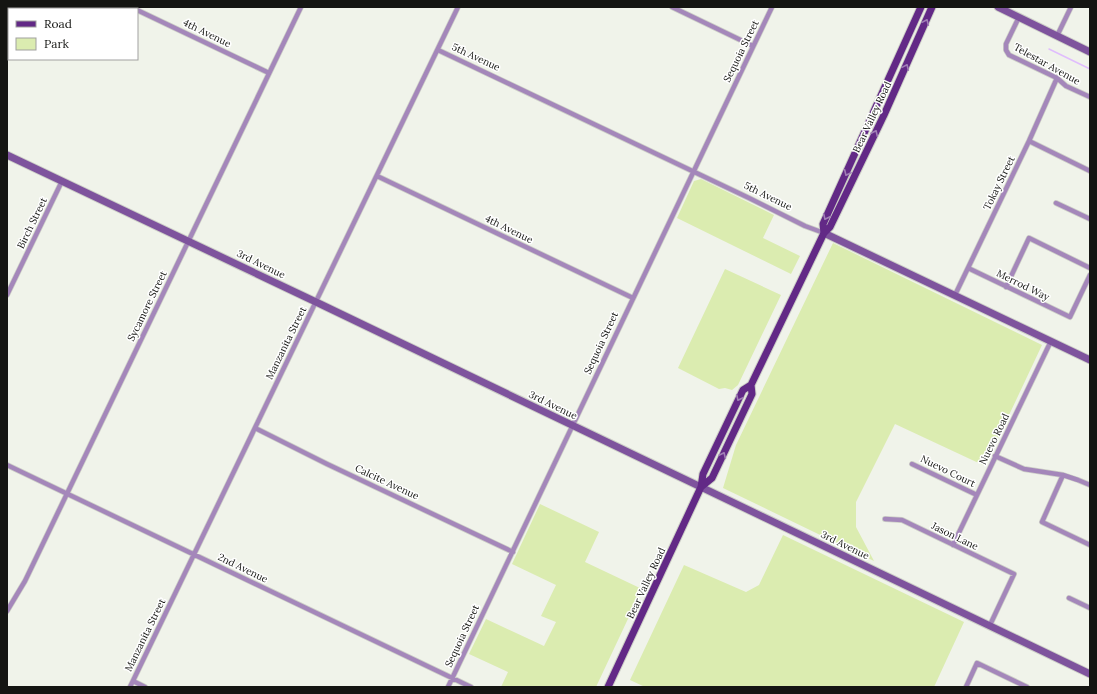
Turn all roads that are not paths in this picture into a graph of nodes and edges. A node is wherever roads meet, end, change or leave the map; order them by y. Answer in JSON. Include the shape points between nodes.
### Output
{"nodes":[{"id":1,"x":301,"y":7,"type":"edge"},
{"id":2,"x":458,"y":7,"type":"edge"},
{"id":3,"x":672,"y":7,"type":"edge"},
{"id":4,"x":772,"y":7,"type":"edge"},
{"id":5,"x":921,"y":7,"type":"edge"},
{"id":6,"x":932,"y":7,"type":"edge"},
{"id":7,"x":998,"y":7,"type":"edge"},
{"id":8,"x":1071,"y":7,"type":"edge"},
{"id":9,"x":138,"y":10,"type":"edge"},
{"id":10,"x":1019,"y":18,"type":"junction"},
{"id":11,"x":1057,"y":36,"type":"junction"},
{"id":12,"x":753,"y":46,"type":"junction"},
{"id":13,"x":438,"y":50,"type":"junction"},
{"id":14,"x":1090,"y":52,"type":"edge"},
{"id":15,"x":897,"y":61,"type":"junction"},
{"id":16,"x":270,"y":73,"type":"junction"},
{"id":17,"x":1057,"y":78,"type":"junction"},
{"id":18,"x":1090,"y":97,"type":"edge"},
{"id":19,"x":884,"y":115,"type":"junction"},
{"id":20,"x":1029,"y":141,"type":"junction"},
{"id":21,"x":7,"y":154,"type":"edge"},
{"id":22,"x":1090,"y":171,"type":"edge"},
{"id":23,"x":693,"y":172,"type":"junction"},
{"id":24,"x":377,"y":176,"type":"junction"},
{"id":25,"x":62,"y":181,"type":"junction"},
{"id":26,"x":1056,"y":203,"type":"dead end"},
{"id":27,"x":1090,"y":219,"type":"edge"},
{"id":28,"x":824,"y":233,"type":"junction"},
{"id":29,"x":188,"y":240,"type":"junction"},
{"id":30,"x":968,"y":268,"type":"junction"},
{"id":31,"x":1090,"y":268,"type":"edge"},
{"id":32,"x":1090,"y":275,"type":"edge"},
{"id":33,"x":1006,"y":287,"type":"junction"},
{"id":34,"x":7,"y":295,"type":"edge"},
{"id":35,"x":955,"y":295,"type":"junction"},
{"id":36,"x":633,"y":298,"type":"junction"},
{"id":37,"x":316,"y":302,"type":"junction"},
{"id":38,"x":1051,"y":341,"type":"junction"},
{"id":39,"x":1090,"y":360,"type":"edge"},
{"id":40,"x":573,"y":425,"type":"junction"},
{"id":41,"x":255,"y":428,"type":"junction"},
{"id":42,"x":995,"y":456,"type":"junction"},
{"id":43,"x":912,"y":464,"type":"dead end"},
{"id":44,"x":7,"y":465,"type":"edge"},
{"id":45,"x":1063,"y":475,"type":"junction"},
{"id":46,"x":1090,"y":485,"type":"edge"},
{"id":47,"x":702,"y":487,"type":"junction"},
{"id":48,"x":67,"y":494,"type":"junction"},
{"id":49,"x":977,"y":495,"type":"junction"},
{"id":50,"x":885,"y":519,"type":"dead end"},
{"id":51,"x":953,"y":545,"type":"junction"},
{"id":52,"x":1090,"y":545,"type":"edge"},
{"id":53,"x":513,"y":552,"type":"junction"},
{"id":54,"x":194,"y":554,"type":"junction"},
{"id":55,"x":1069,"y":598,"type":"dead end"},
{"id":56,"x":1090,"y":608,"type":"edge"},
{"id":57,"x":7,"y":612,"type":"edge"},
{"id":58,"x":990,"y":625,"type":"junction"},
{"id":59,"x":1090,"y":674,"type":"edge"},
{"id":60,"x":452,"y":678,"type":"junction"},
{"id":61,"x":133,"y":681,"type":"junction"},
{"id":62,"x":130,"y":687,"type":"edge"},
{"id":63,"x":145,"y":687,"type":"edge"},
{"id":64,"x":448,"y":687,"type":"edge"},
{"id":65,"x":471,"y":687,"type":"edge"},
{"id":66,"x":608,"y":687,"type":"edge"},
{"id":67,"x":966,"y":687,"type":"edge"},
{"id":68,"x":1027,"y":687,"type":"edge"}],
"edges":[{"from":1,"to":16,"type":"street","name":"Sycamore Street"},
{"from":2,"to":13,"type":"street","name":"Manzanita Street"},
{"from":3,"to":12,"type":"street"},
{"from":4,"to":12,"type":"street","name":"Sequoia Street"},
{"from":5,"to":15,"type":"main road","name":"Bear Valley Road"},
{"from":19,"to":6,"type":"main road","name":"Bear Valley Road","one_way":true},
{"from":7,"to":10,"type":"street"},
{"from":8,"to":11,"type":"street"},
{"from":9,"to":16,"type":"street","name":"4th Avenue"},
{"from":10,"to":11,"type":"street"},
{"from":10,"to":17,"type":"street","name":"Telestar Avenue","via":[[1006,44],[1009,55]]},
{"from":11,"to":14,"type":"street"},
{"from":12,"to":23,"type":"street","name":"Sequoia Street"},
{"from":13,"to":23,"type":"street","name":"5th Avenue"},
{"from":13,"to":24,"type":"street","name":"Manzanita Street"},
{"from":15,"to":19,"type":"main road","via":[[894,78],[881,109]]},
{"from":15,"to":28,"type":"main road","name":"Bear Valley Road","one_way":true,"via":[[822,224]]},
{"from":16,"to":29,"type":"street","name":"Sycamore Street"},
{"from":17,"to":18,"type":"street","name":"Telestar Avenue","via":[[1066,86]]},
{"from":17,"to":20,"type":"street","name":"Tokay Street"},
{"from":28,"to":19,"type":"main road","name":"Bear Valley Road","one_way":true,"via":[[830,227]]},
{"from":20,"to":22,"type":"street"},
{"from":20,"to":30,"type":"street","name":"Tokay Street"},
{"from":21,"to":25,"type":"street","name":"3rd Avenue"},
{"from":23,"to":28,"type":"street","name":"5th Avenue"},
{"from":23,"to":36,"type":"street","name":"Sequoia Street"},
{"from":24,"to":36,"type":"street","name":"4th Avenue"},
{"from":24,"to":37,"type":"street","name":"Manzanita Street"},
{"from":25,"to":29,"type":"street","name":"3rd Avenue"},
{"from":25,"to":34,"type":"street","name":"Birch Street"},
{"from":26,"to":27,"type":"street"},
{"from":28,"to":35,"type":"street","name":"5th Avenue"},
{"from":28,"to":47,"type":"main road","name":"Bear Valley Road","via":[[751,384],[743,390],[703,474]]},
{"from":29,"to":37,"type":"street","name":"3rd Avenue"},
{"from":29,"to":48,"type":"street","name":"Sycamore Street"},
{"from":30,"to":33,"type":"street","name":"Merrod Way"},
{"from":30,"to":35,"type":"street","name":"Tokay Street"},
{"from":31,"to":33,"type":"street","via":[[1029,238]]},
{"from":32,"to":33,"type":"street","name":"Merrod Way","via":[[1070,317]]},
{"from":35,"to":38,"type":"street","name":"5th Avenue"},
{"from":36,"to":40,"type":"street","name":"Sequoia Street"},
{"from":37,"to":40,"type":"street","name":"3rd Avenue"},
{"from":37,"to":41,"type":"street","name":"Manzanita Street"},
{"from":38,"to":39,"type":"street","name":"5th Avenue"},
{"from":38,"to":42,"type":"street","name":"Nuevo Road"},
{"from":40,"to":47,"type":"street","name":"3rd Avenue"},
{"from":40,"to":53,"type":"street","name":"Sequoia Street"},
{"from":41,"to":53,"type":"street","name":"Calcite Avenue"},
{"from":41,"to":54,"type":"street","name":"Manzanita Street"},
{"from":42,"to":45,"type":"street","via":[[1024,469]]},
{"from":42,"to":49,"type":"street","name":"Nuevo Road"},
{"from":43,"to":49,"type":"street","name":"Nuevo Court"},
{"from":44,"to":48,"type":"street","name":"2nd Avenue"},
{"from":45,"to":46,"type":"street"},
{"from":45,"to":52,"type":"street","via":[[1042,522]]},
{"from":47,"to":58,"type":"street","name":"3rd Avenue"},
{"from":47,"to":66,"type":"main road","name":"Bear Valley Road"},
{"from":48,"to":54,"type":"street","name":"2nd Avenue"},
{"from":48,"to":57,"type":"street","name":"Sycamore Street"},
{"from":49,"to":51,"type":"street","name":"Nuevo Road"},
{"from":50,"to":51,"type":"street","name":"Jason Lane","via":[[902,520]]},
{"from":51,"to":58,"type":"street","name":"Jason Lane","via":[[1014,574]]},
{"from":53,"to":60,"type":"street","name":"Sequoia Street"},
{"from":54,"to":60,"type":"street","name":"2nd Avenue"},
{"from":54,"to":61,"type":"street","name":"Manzanita Street"},
{"from":55,"to":56,"type":"street"},
{"from":58,"to":59,"type":"street","name":"3rd Avenue"},
{"from":60,"to":64,"type":"street","name":"Sequoia Street"},
{"from":60,"to":65,"type":"street","name":"2nd Avenue"},
{"from":61,"to":62,"type":"street","name":"Manzanita Street"},
{"from":61,"to":63,"type":"street"},
{"from":67,"to":68,"type":"street","via":[[977,663]]}]}
